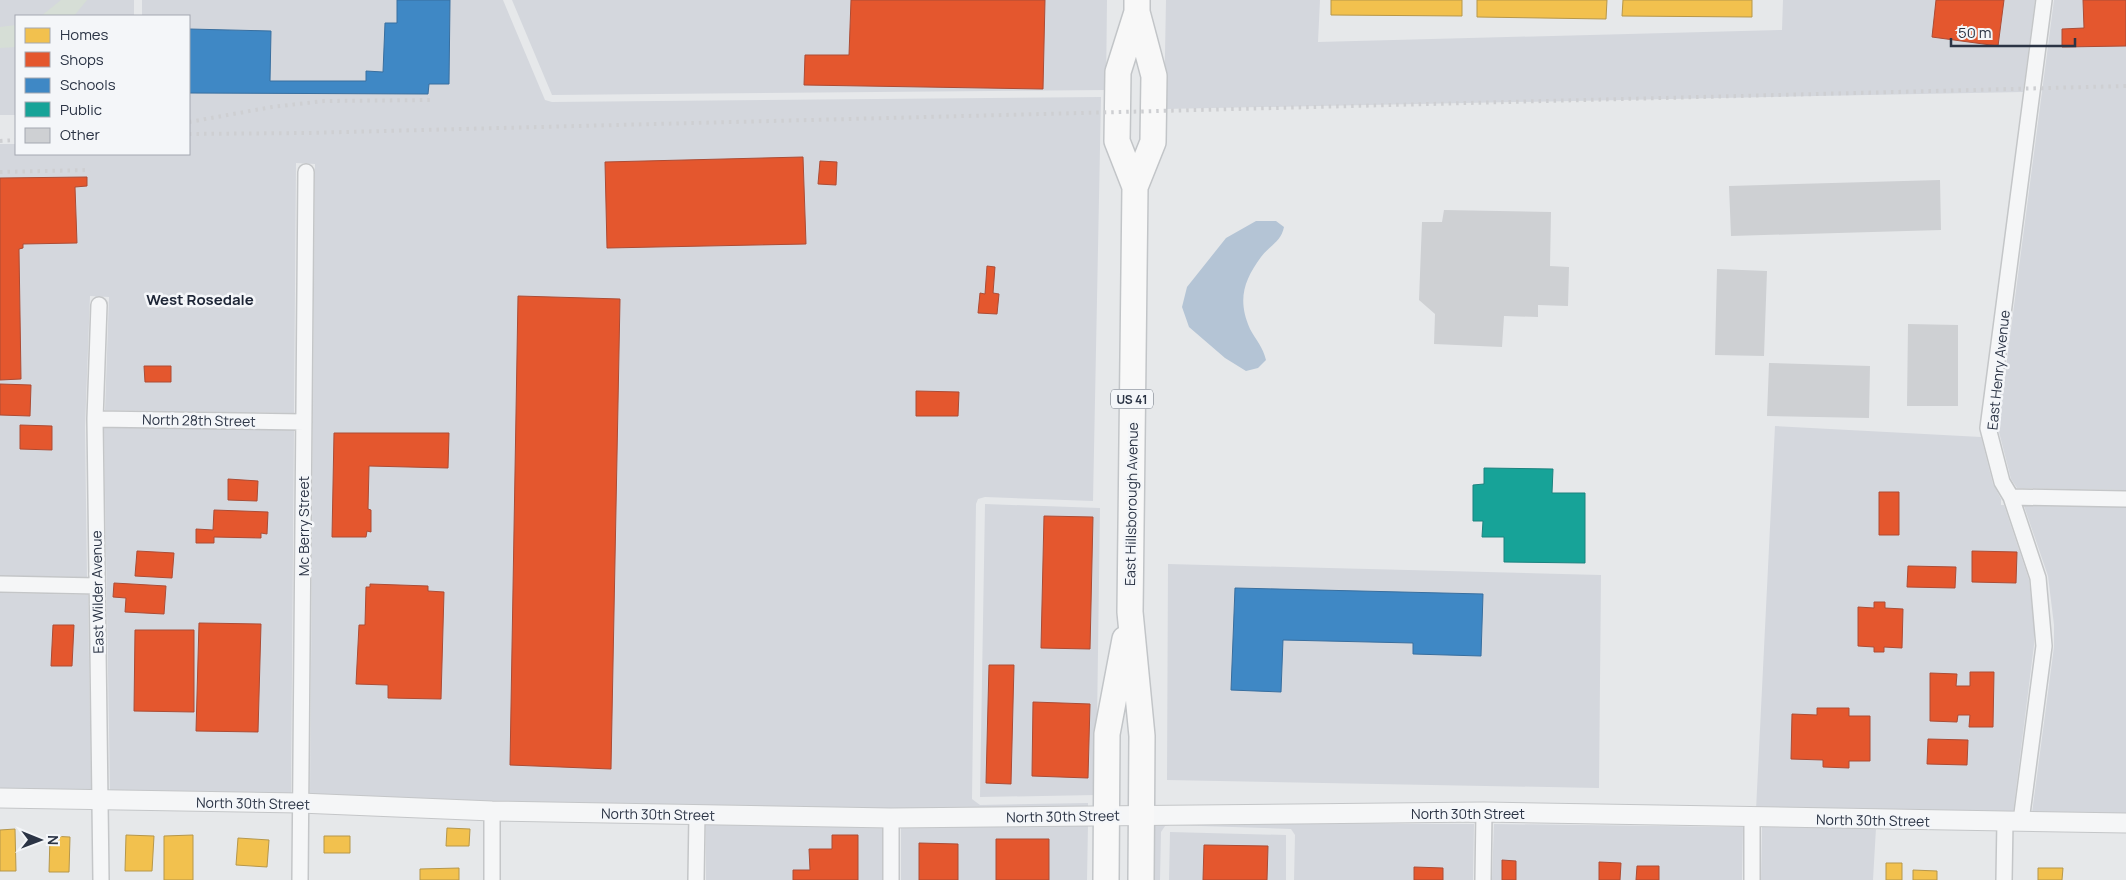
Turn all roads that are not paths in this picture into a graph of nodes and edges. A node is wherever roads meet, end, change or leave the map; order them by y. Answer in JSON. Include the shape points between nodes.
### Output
{"nodes":[{"id":1,"x":2044,"y":0,"type":"edge"},
{"id":2,"x":1137,"y":6,"type":"edge"},
{"id":3,"x":306,"y":172,"type":"dead end"},
{"id":4,"x":1135,"y":187,"type":"junction"},
{"id":5,"x":99,"y":305,"type":"dead end"},
{"id":6,"x":94,"y":419,"type":"junction"},
{"id":7,"x":304,"y":422,"type":"junction"},
{"id":8,"x":2011,"y":497,"type":"junction"},
{"id":9,"x":2126,"y":499,"type":"edge"},
{"id":10,"x":0,"y":584,"type":"edge"},
{"id":11,"x":97,"y":586,"type":"junction"},
{"id":12,"x":1130,"y":612,"type":"junction"},
{"id":13,"x":0,"y":798,"type":"edge"},
{"id":14,"x":100,"y":800,"type":"junction"},
{"id":15,"x":300,"y":803,"type":"junction"},
{"id":16,"x":492,"y":811,"type":"junction"},
{"id":17,"x":1484,"y":812,"type":"junction"},
{"id":18,"x":697,"y":814,"type":"junction"},
{"id":19,"x":1142,"y":814,"type":"junction"},
{"id":20,"x":1106,"y":816,"type":"junction"},
{"id":21,"x":892,"y":818,"type":"junction"},
{"id":22,"x":1752,"y":818,"type":"junction"},
{"id":23,"x":2013,"y":821,"type":"junction"},
{"id":24,"x":2126,"y":823,"type":"edge"},
{"id":25,"x":101,"y":880,"type":"edge"},
{"id":26,"x":300,"y":880,"type":"edge"},
{"id":27,"x":492,"y":880,"type":"edge"},
{"id":28,"x":696,"y":880,"type":"edge"},
{"id":29,"x":891,"y":880,"type":"edge"},
{"id":30,"x":1106,"y":880,"type":"edge"},
{"id":31,"x":1141,"y":880,"type":"edge"},
{"id":32,"x":1483,"y":880,"type":"edge"},
{"id":33,"x":1752,"y":880,"type":"edge"},
{"id":34,"x":2004,"y":880,"type":"edge"}],
"edges":[{"from":1,"to":8,"type":"street","name":"East Henry Avenue","via":[[1988,428],[2002,482]]},
{"from":2,"to":4,"type":"main road","name":"East Hillsborough Avenue","number":"US 41","via":[[1154,76],[1153,142]]},
{"from":2,"to":4,"type":"main road","name":"East Hillsborough Avenue","number":"US 41","via":[[1118,72],[1117,141]]},
{"from":3,"to":7,"type":"street","name":"Mc Berry Street"},
{"from":4,"to":12,"type":"main road","name":"East Hillsborough Avenue","number":"US 41"},
{"from":5,"to":6,"type":"street","name":"East Wilder Avenue"},
{"from":6,"to":7,"type":"street","name":"North 28th Street"},
{"from":6,"to":11,"type":"street","name":"East Wilder Avenue"},
{"from":7,"to":15,"type":"street","name":"Mc Berry Street"},
{"from":8,"to":9,"type":"street"},
{"from":8,"to":23,"type":"street","name":"East Henry Avenue","via":[[2038,578],[2044,626],[2044,646]]},
{"from":10,"to":11,"type":"street"},
{"from":11,"to":14,"type":"street","name":"East Wilder Avenue"},
{"from":12,"to":19,"type":"main road","name":"East Hillsborough Avenue","number":"US 41","via":[[1142,736]]},
{"from":12,"to":20,"type":"main road","name":"East Hillsborough Avenue","number":"US 41","via":[[1107,734]]},
{"from":13,"to":14,"type":"street","name":"North 30th Street"},
{"from":14,"to":15,"type":"street","name":"North 30th Street"},
{"from":14,"to":25,"type":"street","name":"East Wilder Avenue"},
{"from":15,"to":16,"type":"street","name":"North 30th Street"},
{"from":15,"to":26,"type":"street","name":"Mc Berry Street"},
{"from":16,"to":18,"type":"street","name":"North 30th Street"},
{"from":16,"to":27,"type":"street"},
{"from":17,"to":19,"type":"street","name":"North 30th Street"},
{"from":17,"to":22,"type":"street","name":"North 30th Street"},
{"from":17,"to":32,"type":"street"},
{"from":18,"to":21,"type":"street","name":"North 30th Street"},
{"from":18,"to":28,"type":"street"},
{"from":19,"to":20,"type":"street","name":"North 30th Street"},
{"from":19,"to":31,"type":"main road","name":"East Hillsborough Avenue","number":"US 41"},
{"from":20,"to":21,"type":"street","name":"North 30th Street"},
{"from":20,"to":30,"type":"main road","name":"East Hillsborough Avenue","number":"US 41"},
{"from":21,"to":29,"type":"street"},
{"from":22,"to":23,"type":"street","name":"North 30th Street"},
{"from":22,"to":33,"type":"street"},
{"from":23,"to":24,"type":"street","name":"North 30th Street"},
{"from":23,"to":34,"type":"street","name":"East Henry Avenue"}]}
